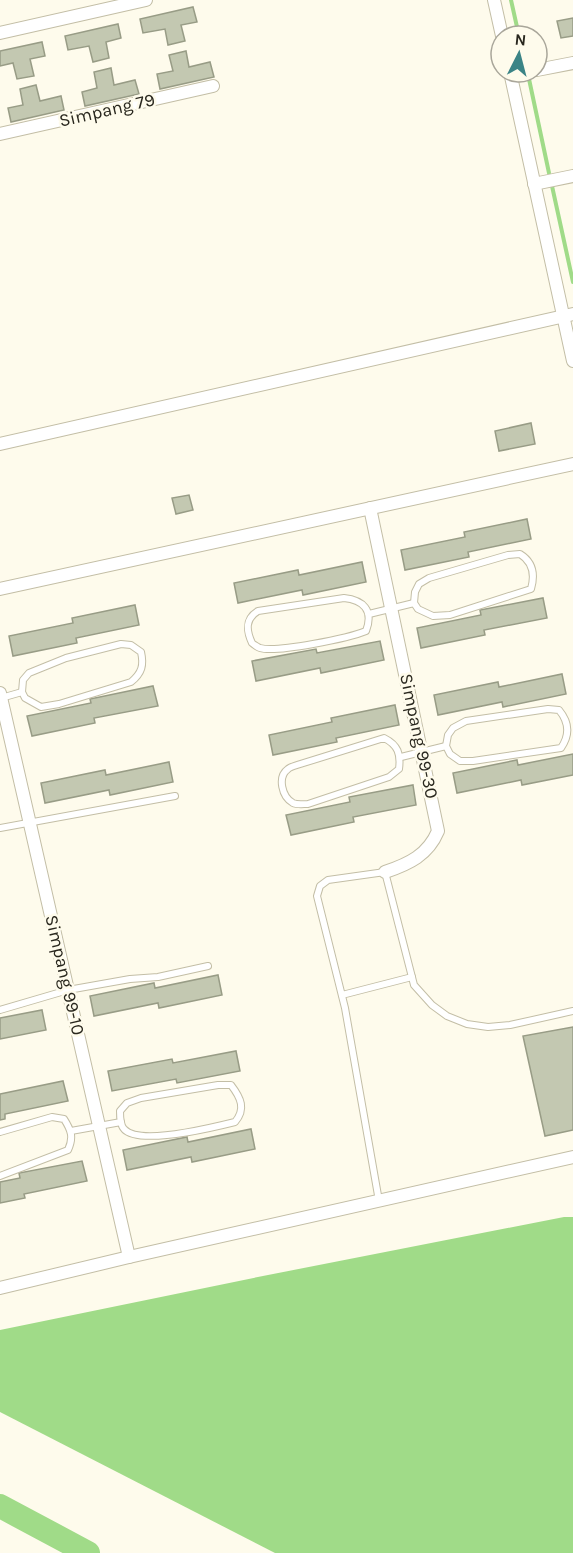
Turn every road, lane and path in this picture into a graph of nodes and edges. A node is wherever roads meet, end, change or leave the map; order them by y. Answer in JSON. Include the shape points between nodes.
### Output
{"nodes":[{"id":1,"x":146,"y":0,"type":"edge"},
{"id":2,"x":494,"y":0,"type":"edge"},
{"id":3,"x":499,"y":24,"type":"edge"},
{"id":4,"x":0,"y":33,"type":"edge"},
{"id":5,"x":573,"y":63,"type":"edge"},
{"id":6,"x":549,"y":68,"type":"edge"},
{"id":7,"x":513,"y":84,"type":"edge"},
{"id":8,"x":213,"y":86,"type":"dead end"},
{"id":9,"x":0,"y":134,"type":"edge"},
{"id":10,"x":573,"y":176,"type":"edge"},
{"id":11,"x":534,"y":184,"type":"junction"},
{"id":12,"x":568,"y":315,"type":"edge"},
{"id":13,"x":573,"y":361,"type":"edge"},
{"id":14,"x":0,"y":444,"type":"edge"},
{"id":15,"x":573,"y":464,"type":"edge"},
{"id":16,"x":370,"y":508,"type":"junction"},
{"id":17,"x":0,"y":589,"type":"edge"},
{"id":18,"x":414,"y":603,"type":"junction"},
{"id":19,"x":391,"y":608,"type":"junction"},
{"id":20,"x":369,"y":614,"type":"junction"},
{"id":21,"x":22,"y":692,"type":"junction"},
{"id":22,"x":0,"y":696,"type":"edge"},
{"id":23,"x":446,"y":746,"type":"junction"},
{"id":24,"x":422,"y":750,"type":"junction"},
{"id":25,"x":401,"y":757,"type":"junction"},
{"id":26,"x":175,"y":796,"type":"dead end"},
{"id":27,"x":30,"y":822,"type":"junction"},
{"id":28,"x":0,"y":828,"type":"edge"},
{"id":29,"x":385,"y":872,"type":"junction"},
{"id":30,"x":208,"y":966,"type":"dead end"},
{"id":31,"x":412,"y":977,"type":"junction"},
{"id":32,"x":68,"y":990,"type":"junction"},
{"id":33,"x":342,"y":995,"type":"junction"},
{"id":34,"x":0,"y":1010,"type":"edge"},
{"id":35,"x":573,"y":1011,"type":"edge"},
{"id":36,"x":121,"y":1122,"type":"junction"},
{"id":37,"x":99,"y":1124,"type":"junction"},
{"id":38,"x":71,"y":1131,"type":"junction"},
{"id":39,"x":0,"y":1132,"type":"edge"},
{"id":40,"x":573,"y":1157,"type":"edge"},
{"id":41,"x":0,"y":1176,"type":"edge"},
{"id":42,"x":379,"y":1202,"type":"junction"},
{"id":43,"x":129,"y":1257,"type":"junction"},
{"id":44,"x":0,"y":1288,"type":"edge"}],
"edges":[{"from":1,"to":4,"type":"street"},
{"from":2,"to":3,"type":"street"},
{"from":5,"to":6,"type":"street"},
{"from":7,"to":11,"type":"street"},
{"from":8,"to":9,"type":"street","name":"Simpang 79"},
{"from":10,"to":11,"type":"street"},
{"from":11,"to":12,"type":"street"},
{"from":12,"to":13,"type":"street"},
{"from":12,"to":14,"type":"street"},
{"from":15,"to":16,"type":"street"},
{"from":16,"to":17,"type":"street"},
{"from":16,"to":19,"type":"street","name":"Simpang 99-30"},
{"from":18,"to":18,"type":"lane","via":[[419,584],[429,578],[508,555],[520,554],[532,568],[531,589],[450,615],[433,616]]},
{"from":18,"to":19,"type":"lane"},
{"from":19,"to":20,"type":"lane"},
{"from":19,"to":24,"type":"street","name":"Simpang 99-30"},
{"from":20,"to":20,"type":"lane","via":[[366,630],[358,634],[272,649],[252,643],[247,624],[258,610],[344,598],[366,605]]},
{"from":21,"to":21,"type":"lane","via":[[28,673],[66,658],[121,644],[141,652],[143,663],[139,675],[131,682],[41,707]]},
{"from":21,"to":22,"type":"lane"},
{"from":22,"to":27,"type":"street","name":"Simpang 99-10"},
{"from":23,"to":23,"type":"lane","via":[[453,728],[465,721],[548,709],[559,710],[568,730],[561,748],[472,761],[460,761]]},
{"from":23,"to":24,"type":"lane"},
{"from":24,"to":25,"type":"lane"},
{"from":24,"to":29,"type":"street","name":"Simpang 99-30","via":[[438,831],[423,854]]},
{"from":25,"to":25,"type":"lane","via":[[399,769],[389,777],[308,804],[294,804],[282,786],[287,770],[384,738],[394,743]]},
{"from":26,"to":27,"type":"lane"},
{"from":27,"to":28,"type":"lane"},
{"from":27,"to":32,"type":"street","name":"Simpang 99-10"},
{"from":29,"to":31,"type":"lane"},
{"from":29,"to":33,"type":"lane","name":"Simpang 99-30","via":[[328,880],[320,886],[318,896]]},
{"from":30,"to":32,"type":"lane"},
{"from":31,"to":33,"type":"lane"},
{"from":31,"to":35,"type":"lane","via":[[414,985],[432,1005],[467,1024],[510,1025]]},
{"from":32,"to":34,"type":"lane"},
{"from":32,"to":37,"type":"street","name":"Simpang 99-10"},
{"from":33,"to":42,"type":"lane"},
{"from":36,"to":36,"type":"lane","via":[[120,1111],[127,1103],[218,1084],[231,1085],[242,1105],[241,1116],[235,1122],[183,1132],[133,1135],[124,1130]]},
{"from":36,"to":37,"type":"lane"},
{"from":37,"to":38,"type":"lane"},
{"from":37,"to":43,"type":"street","name":"Simpang 99-10"},
{"from":38,"to":39,"type":"lane","via":[[64,1119],[52,1117]]},
{"from":38,"to":41,"type":"lane","via":[[68,1150]]},
{"from":40,"to":42,"type":"street"},
{"from":42,"to":43,"type":"street"},
{"from":43,"to":44,"type":"street"}]}
